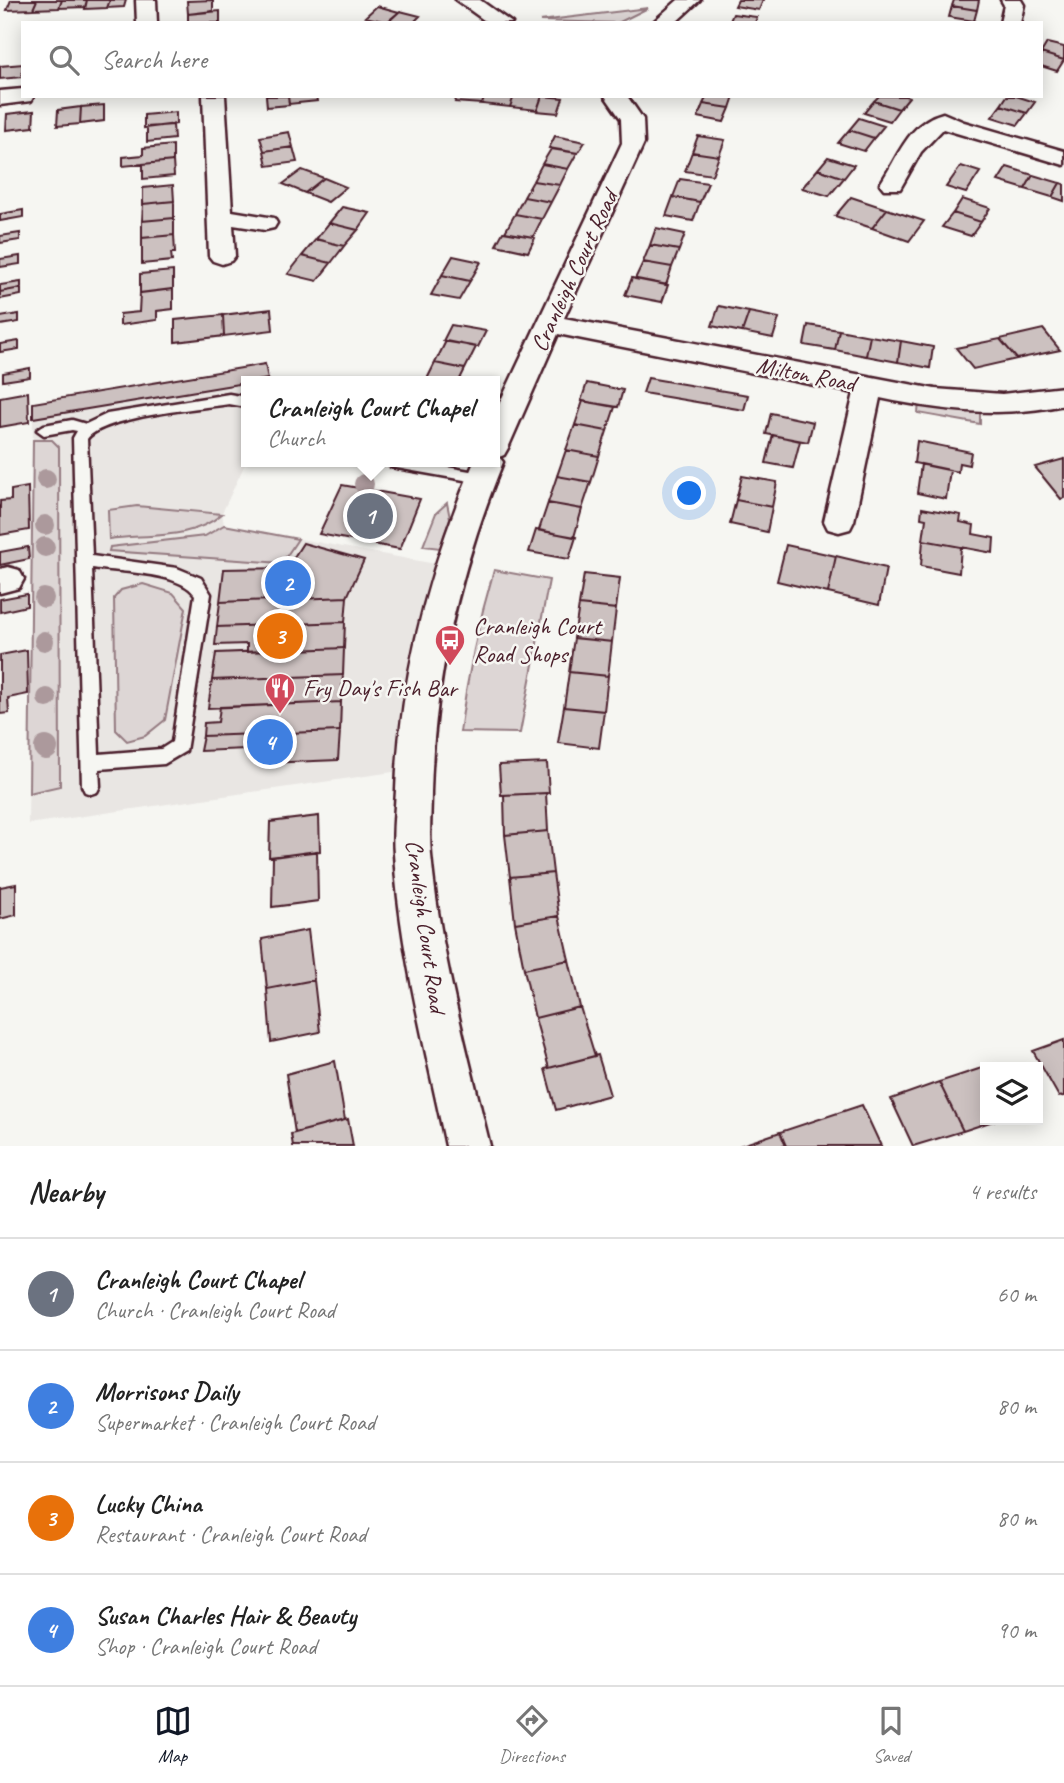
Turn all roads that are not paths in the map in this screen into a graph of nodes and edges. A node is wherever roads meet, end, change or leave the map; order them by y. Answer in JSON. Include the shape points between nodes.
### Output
{"nodes":[{"id":1,"x":146,"y":0,"type":"edge"},
{"id":2,"x":466,"y":0,"type":"edge"},
{"id":3,"x":691,"y":0,"type":"edge"},
{"id":4,"x":1011,"y":0,"type":"edge"},
{"id":5,"x":147,"y":21,"type":"edge"},
{"id":6,"x":490,"y":21,"type":"edge"},
{"id":7,"x":665,"y":21,"type":"edge"},
{"id":8,"x":1010,"y":21,"type":"edge"},
{"id":9,"x":21,"y":96,"type":"edge"},
{"id":10,"x":0,"y":98,"type":"edge"},
{"id":11,"x":214,"y":98,"type":"edge"},
{"id":12,"x":617,"y":98,"type":"edge"},
{"id":13,"x":953,"y":98,"type":"edge"},
{"id":14,"x":943,"y":120,"type":"junction"},
{"id":15,"x":1064,"y":158,"type":"edge"},
{"id":16,"x":892,"y":184,"type":"dead end"},
{"id":17,"x":220,"y":216,"type":"junction"},
{"id":18,"x":265,"y":223,"type":"dead end"},
{"id":19,"x":222,"y":256,"type":"dead end"},
{"id":20,"x":549,"y":324,"type":"junction"},
{"id":21,"x":869,"y":386,"type":"junction"},
{"id":22,"x":1064,"y":397,"type":"edge"},
{"id":23,"x":241,"y":401,"type":"edge"},
{"id":24,"x":87,"y":429,"type":"junction"},
{"id":25,"x":44,"y":430,"type":"dead end"},
{"id":26,"x":500,"y":436,"type":"edge"},
{"id":27,"x":487,"y":467,"type":"edge"},
{"id":28,"x":839,"y":520,"type":"dead end"},
{"id":29,"x":84,"y":562,"type":"junction"},
{"id":30,"x":90,"y":762,"type":"junction"},
{"id":31,"x":91,"y":786,"type":"dead end"},
{"id":32,"x":468,"y":1146,"type":"edge"}],
"edges":[{"from":1,"to":5,"type":"street"},
{"from":2,"to":6,"type":"street"},
{"from":3,"to":7,"type":"street"},
{"from":4,"to":8,"type":"street"},
{"from":9,"to":10,"type":"street"},
{"from":11,"to":17,"type":"street"},
{"from":12,"to":20,"type":"street","name":"Cranleigh Court Road","via":[[632,119],[633,143]]},
{"from":13,"to":14,"type":"street","via":[[942,113]]},
{"from":14,"to":15,"type":"street"},
{"from":14,"to":16,"type":"street","via":[[931,126]]},
{"from":17,"to":18,"type":"street"},
{"from":17,"to":19,"type":"street"},
{"from":20,"to":21,"type":"street","name":"Milton Road"},
{"from":20,"to":26,"type":"street","name":"Cranleigh Court Road"},
{"from":21,"to":22,"type":"street","name":"Milton Road","via":[[985,405],[1023,405]]},
{"from":21,"to":28,"type":"street"},
{"from":23,"to":24,"type":"lane","via":[[229,399],[107,419]]},
{"from":24,"to":25,"type":"lane","via":[[72,425]]},
{"from":24,"to":29,"type":"lane","via":[[80,438]]},
{"from":27,"to":32,"type":"street","name":"Cranleigh Court Road","via":[[452,563],[423,670],[413,771],[412,858],[436,1006]]},
{"from":29,"to":30,"type":"lane"},
{"from":29,"to":30,"type":"lane","via":[[177,574],[195,582],[203,594],[180,746],[164,756]]},
{"from":30,"to":31,"type":"lane"}]}
